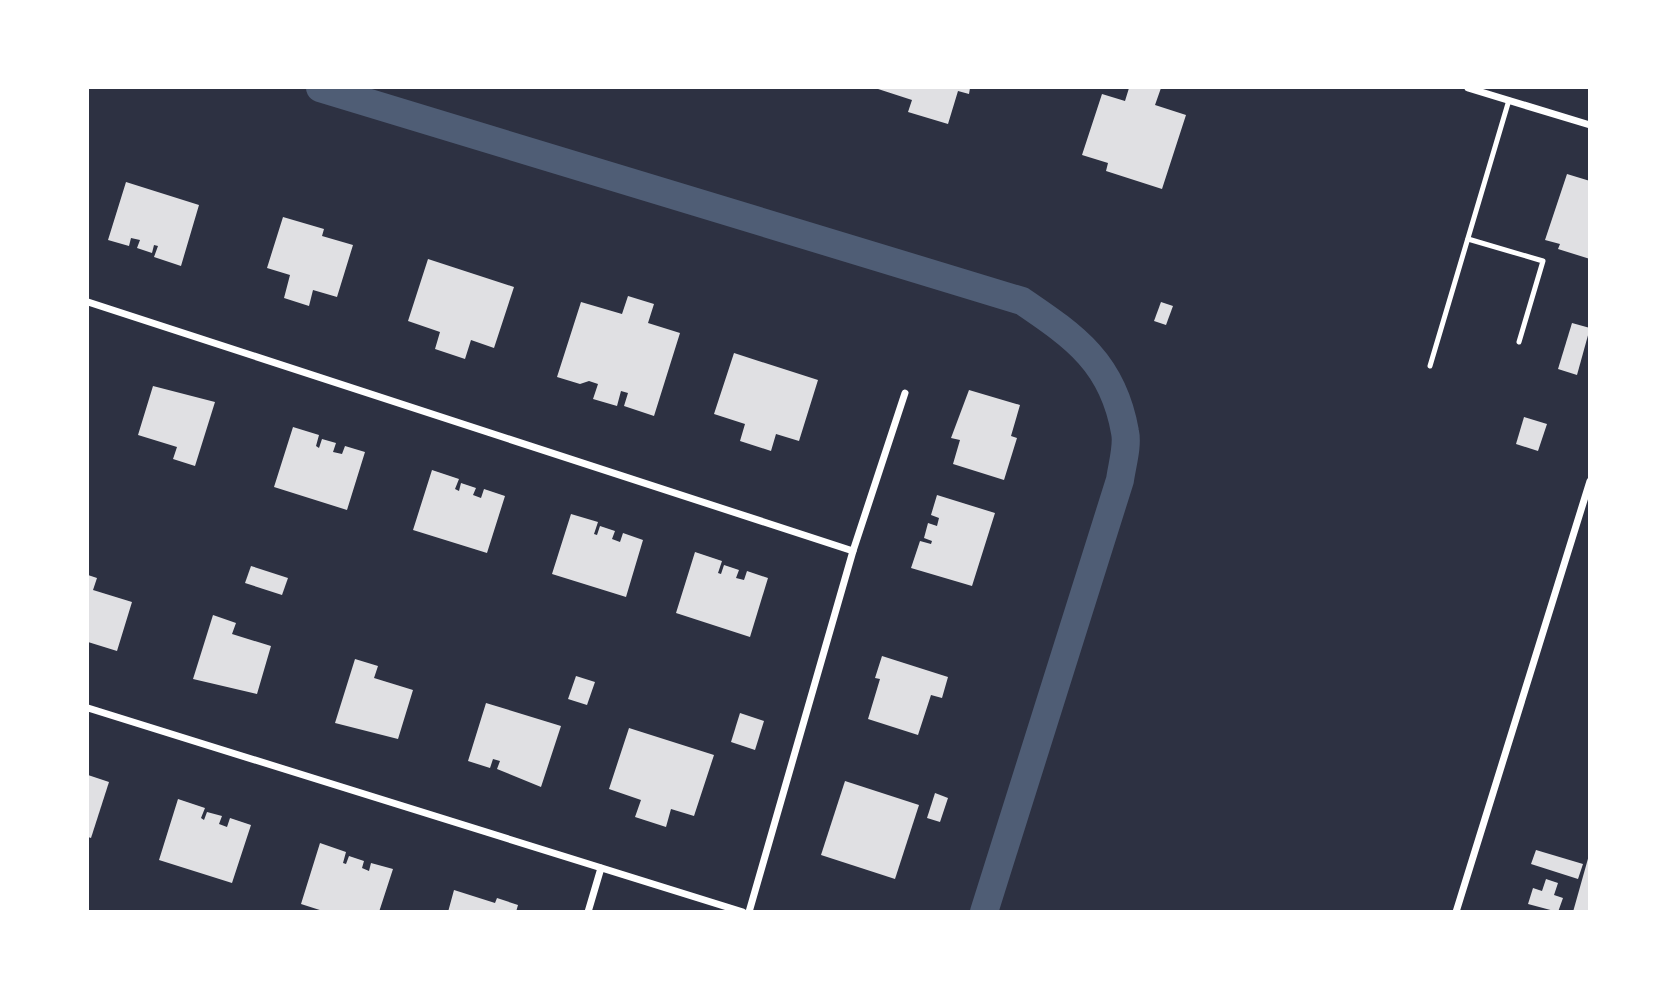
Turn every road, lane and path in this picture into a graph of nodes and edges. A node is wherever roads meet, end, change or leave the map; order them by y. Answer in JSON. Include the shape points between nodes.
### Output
{"nodes":[{"id":1,"x":1468,"y":88,"type":"edge"},
{"id":2,"x":1509,"y":100,"type":"junction"},
{"id":3,"x":1590,"y":125,"type":"edge"},
{"id":4,"x":1468,"y":239,"type":"junction"},
{"id":5,"x":88,"y":302,"type":"edge"},
{"id":6,"x":1518,"y":342,"type":"dead end"},
{"id":7,"x":1430,"y":366,"type":"dead end"},
{"id":8,"x":905,"y":393,"type":"dead end"},
{"id":9,"x":1590,"y":481,"type":"edge"},
{"id":10,"x":853,"y":551,"type":"junction"},
{"id":11,"x":88,"y":708,"type":"edge"},
{"id":12,"x":601,"y":869,"type":"junction"},
{"id":13,"x":588,"y":912,"type":"edge"},
{"id":14,"x":743,"y":912,"type":"edge"},
{"id":15,"x":749,"y":912,"type":"edge"},
{"id":16,"x":1456,"y":912,"type":"edge"}],
"edges":[{"from":1,"to":2,"type":"street"},
{"from":2,"to":3,"type":"street"},
{"from":2,"to":4,"type":"lane"},
{"from":4,"to":6,"type":"lane","via":[[1543,261]]},
{"from":4,"to":7,"type":"lane"},
{"from":5,"to":10,"type":"street"},
{"from":8,"to":10,"type":"street"},
{"from":9,"to":16,"type":"street"},
{"from":10,"to":15,"type":"street"},
{"from":11,"to":12,"type":"street"},
{"from":12,"to":13,"type":"street"},
{"from":12,"to":14,"type":"street"}]}
